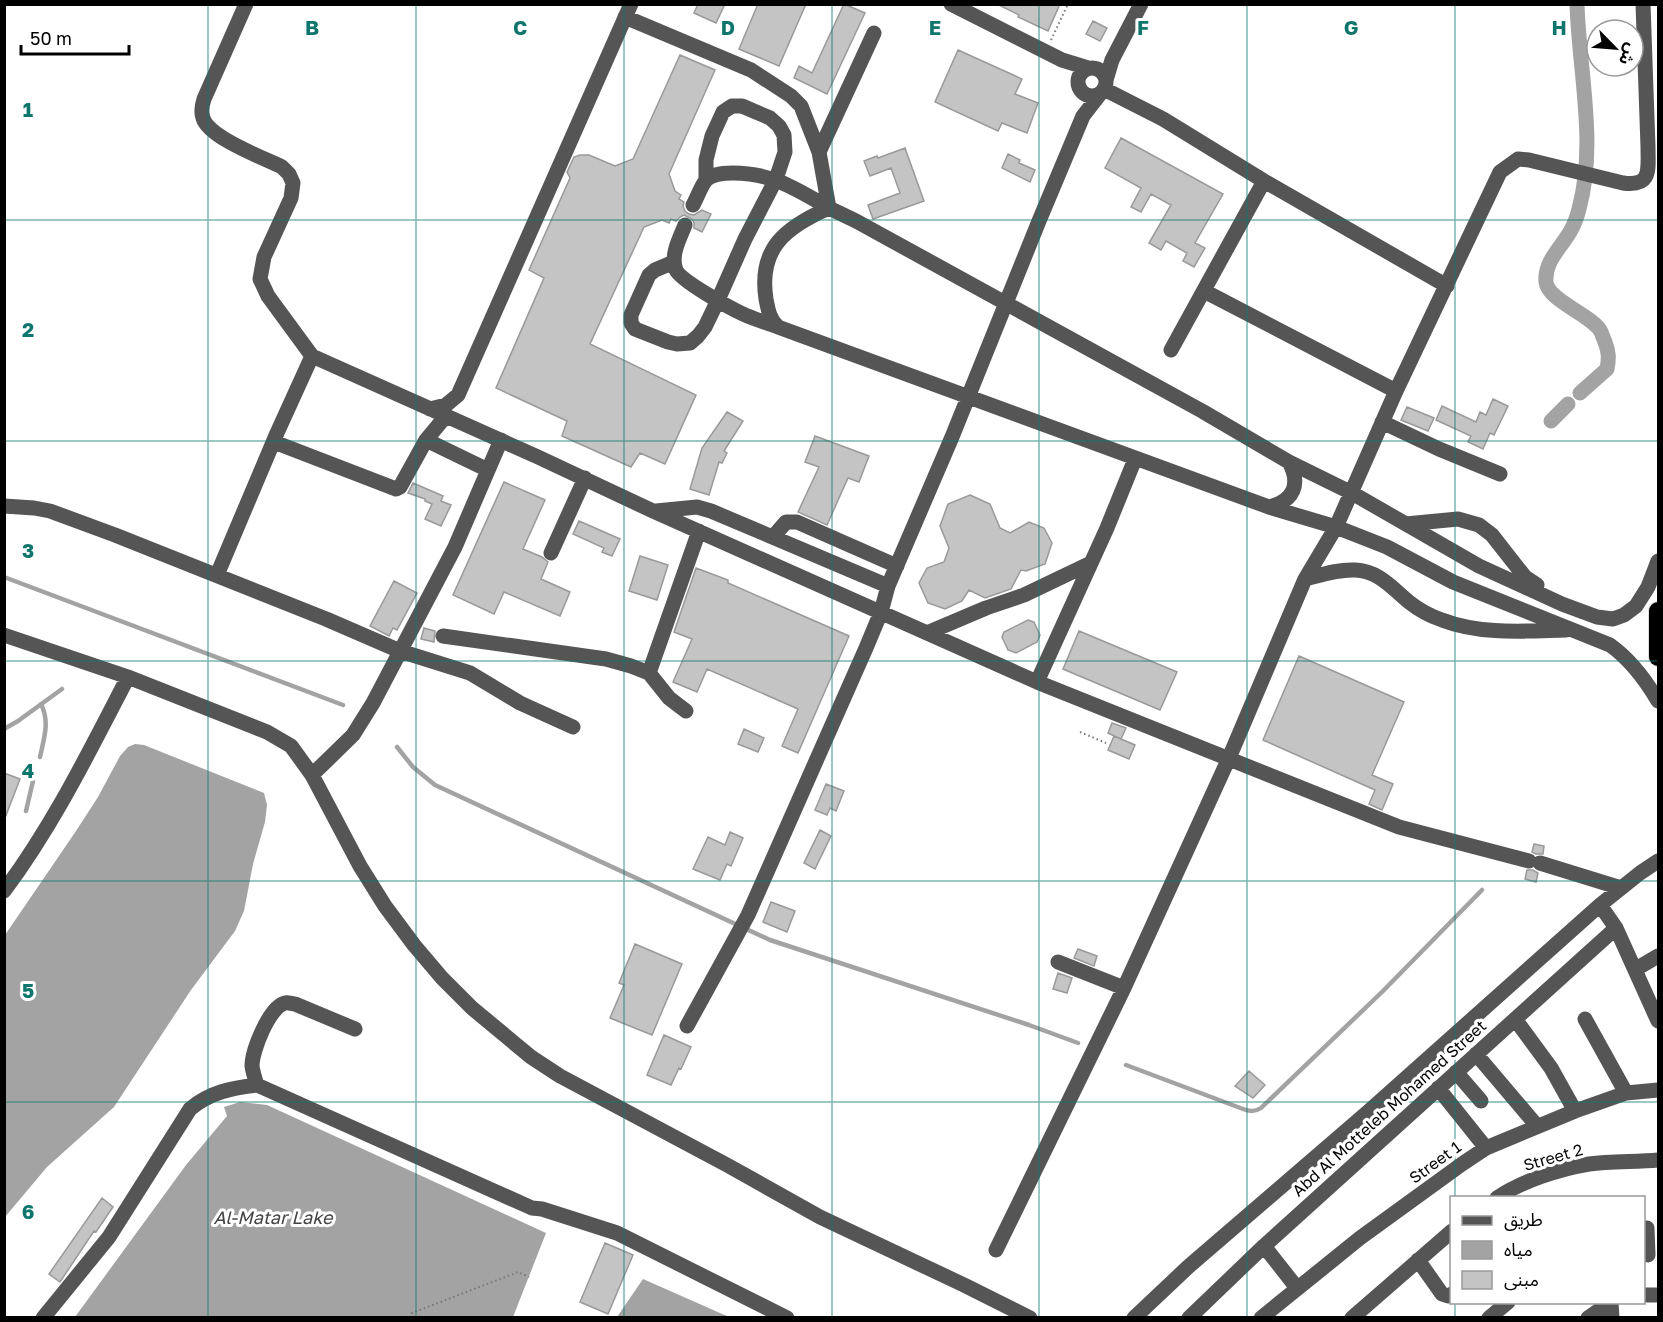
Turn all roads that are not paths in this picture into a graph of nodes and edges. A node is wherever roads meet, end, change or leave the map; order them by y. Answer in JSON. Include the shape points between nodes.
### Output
{"nodes":[{"id":1,"x":246,"y":4,"type":"edge"},
{"id":2,"x":951,"y":4,"type":"edge"},
{"id":3,"x":1141,"y":4,"type":"edge"},
{"id":4,"x":1643,"y":4,"type":"edge"},
{"id":5,"x":628,"y":11,"type":"edge"},
{"id":6,"x":874,"y":33,"type":"dead end"},
{"id":7,"x":1062,"y":60,"type":"junction"},
{"id":8,"x":1099,"y":77,"type":"junction"},
{"id":9,"x":1078,"y":86,"type":"junction"},
{"id":10,"x":1083,"y":116,"type":"junction"},
{"id":11,"x":819,"y":152,"type":"junction"},
{"id":12,"x":776,"y":179,"type":"junction"},
{"id":13,"x":706,"y":180,"type":"junction"},
{"id":14,"x":1264,"y":181,"type":"junction"},
{"id":15,"x":693,"y":206,"type":"dead end"},
{"id":16,"x":829,"y":208,"type":"junction"},
{"id":17,"x":685,"y":225,"type":"dead end"},
{"id":18,"x":674,"y":262,"type":"junction"},
{"id":19,"x":1447,"y":286,"type":"junction"},
{"id":20,"x":1204,"y":291,"type":"junction"},
{"id":21,"x":718,"y":300,"type":"junction"},
{"id":22,"x":1006,"y":304,"type":"junction"},
{"id":23,"x":778,"y":327,"type":"junction"},
{"id":24,"x":1171,"y":350,"type":"dead end"},
{"id":25,"x":312,"y":356,"type":"junction"},
{"id":26,"x":1396,"y":391,"type":"junction"},
{"id":27,"x":458,"y":395,"type":"junction"},
{"id":28,"x":967,"y":398,"type":"junction"},
{"id":29,"x":430,"y":409,"type":"junction"},
{"id":30,"x":446,"y":416,"type":"junction"},
{"id":31,"x":1382,"y":422,"type":"junction"},
{"id":32,"x":465,"y":424,"type":"junction"},
{"id":33,"x":426,"y":440,"type":"junction"},
{"id":34,"x":501,"y":440,"type":"junction"},
{"id":35,"x":274,"y":442,"type":"junction"},
{"id":36,"x":1135,"y":459,"type":"junction"},
{"id":37,"x":1289,"y":462,"type":"junction"},
{"id":38,"x":488,"y":470,"type":"junction"},
{"id":39,"x":1500,"y":474,"type":"dead end"},
{"id":40,"x":585,"y":478,"type":"junction"},
{"id":41,"x":1352,"y":493,"type":"junction"},
{"id":42,"x":4,"y":506,"type":"edge"},
{"id":43,"x":1269,"y":507,"type":"junction"},
{"id":44,"x":653,"y":511,"type":"junction"},
{"id":45,"x":1405,"y":524,"type":"junction"},
{"id":46,"x":1336,"y":527,"type":"junction"},
{"id":47,"x":699,"y":531,"type":"junction"},
{"id":48,"x":773,"y":537,"type":"junction"},
{"id":49,"x":551,"y":553,"type":"dead end"},
{"id":50,"x":1659,"y":561,"type":"edge"},
{"id":51,"x":1091,"y":563,"type":"junction"},
{"id":52,"x":897,"y":566,"type":"junction"},
{"id":53,"x":1479,"y":566,"type":"junction"},
{"id":54,"x":217,"y":575,"type":"junction"},
{"id":55,"x":1305,"y":579,"type":"junction"},
{"id":56,"x":888,"y":586,"type":"junction"},
{"id":57,"x":1468,"y":588,"type":"junction"},
{"id":58,"x":1578,"y":610,"type":"junction"},
{"id":59,"x":1659,"y":611,"type":"edge"},
{"id":60,"x":881,"y":612,"type":"junction"},
{"id":61,"x":1612,"y":619,"type":"junction"},
{"id":62,"x":1575,"y":630,"type":"junction"},
{"id":63,"x":927,"y":633,"type":"junction"},
{"id":64,"x":4,"y":635,"type":"edge"},
{"id":65,"x":443,"y":636,"type":"dead end"},
{"id":66,"x":1610,"y":645,"type":"junction"},
{"id":67,"x":400,"y":651,"type":"junction"},
{"id":68,"x":1659,"y":657,"type":"edge"},
{"id":69,"x":649,"y":674,"type":"junction"},
{"id":70,"x":128,"y":677,"type":"junction"},
{"id":71,"x":1037,"y":682,"type":"junction"},
{"id":72,"x":1659,"y":701,"type":"edge"},
{"id":73,"x":686,"y":711,"type":"dead end"},
{"id":74,"x":573,"y":727,"type":"dead end"},
{"id":75,"x":1229,"y":758,"type":"junction"},
{"id":76,"x":312,"y":775,"type":"junction"},
{"id":77,"x":1659,"y":861,"type":"edge"},
{"id":78,"x":1621,"y":888,"type":"junction"},
{"id":79,"x":4,"y":891,"type":"edge"},
{"id":80,"x":1600,"y":905,"type":"junction"},
{"id":81,"x":1616,"y":928,"type":"junction"},
{"id":82,"x":1659,"y":956,"type":"edge"},
{"id":83,"x":1058,"y":962,"type":"dead end"},
{"id":84,"x":1636,"y":969,"type":"junction"},
{"id":85,"x":1124,"y":988,"type":"junction"},
{"id":86,"x":1515,"y":1019,"type":"junction"},
{"id":87,"x":1585,"y":1019,"type":"dead end"},
{"id":88,"x":1659,"y":1021,"type":"edge"},
{"id":89,"x":687,"y":1026,"type":"dead end"},
{"id":90,"x":355,"y":1029,"type":"dead end"},
{"id":91,"x":1476,"y":1054,"type":"junction"},
{"id":92,"x":1456,"y":1072,"type":"junction"},
{"id":93,"x":257,"y":1085,"type":"junction"},
{"id":94,"x":1438,"y":1088,"type":"junction"},
{"id":95,"x":1659,"y":1090,"type":"edge"},
{"id":96,"x":1626,"y":1093,"type":"junction"},
{"id":97,"x":1481,"y":1101,"type":"dead end"},
{"id":98,"x":1575,"y":1111,"type":"junction"},
{"id":99,"x":1537,"y":1126,"type":"junction"},
{"id":100,"x":1486,"y":1148,"type":"junction"},
{"id":101,"x":1659,"y":1160,"type":"edge"},
{"id":102,"x":1499,"y":1196,"type":"edge"},
{"id":103,"x":1650,"y":1228,"type":"edge"},
{"id":104,"x":1450,"y":1233,"type":"edge"},
{"id":105,"x":1264,"y":1246,"type":"junction"},
{"id":106,"x":996,"y":1250,"type":"dead end"},
{"id":107,"x":1648,"y":1255,"type":"dead end"},
{"id":108,"x":1418,"y":1260,"type":"junction"},
{"id":109,"x":1297,"y":1287,"type":"junction"},
{"id":110,"x":1450,"y":1295,"type":"edge"},
{"id":111,"x":1505,"y":1304,"type":"edge"},
{"id":112,"x":1608,"y":1304,"type":"edge"},
{"id":113,"x":1358,"y":1315,"type":"edge"},
{"id":114,"x":43,"y":1317,"type":"edge"},
{"id":115,"x":787,"y":1317,"type":"edge"},
{"id":116,"x":1030,"y":1317,"type":"edge"},
{"id":117,"x":1134,"y":1317,"type":"edge"},
{"id":118,"x":1189,"y":1317,"type":"edge"},
{"id":119,"x":1261,"y":1317,"type":"edge"},
{"id":120,"x":1489,"y":1317,"type":"edge"},
{"id":121,"x":1588,"y":1317,"type":"edge"}],
"edges":[{"from":1,"to":25,"type":"street","via":[[204,99],[203,118],[222,139],[289,174],[293,183],[291,198],[264,257],[260,279]]},
{"from":2,"to":7,"type":"street"},
{"from":3,"to":8,"type":"street","via":[[1113,60]]},
{"from":4,"to":19,"type":"street","via":[[1646,178],[1631,184],[1518,159],[1500,172]]},
{"from":5,"to":11,"type":"street","via":[[751,70],[791,96],[805,112]]},
{"from":5,"to":27,"type":"street"},
{"from":6,"to":11,"type":"street"},
{"from":7,"to":8,"type":"street"},
{"from":7,"to":9,"type":"street"},
{"from":8,"to":9,"type":"street","via":[[1080,73]]},
{"from":8,"to":9,"type":"street","via":[[1101,93],[1092,97]]},
{"from":8,"to":10,"type":"street"},
{"from":8,"to":14,"type":"street"},
{"from":9,"to":10,"type":"street"},
{"from":10,"to":22,"type":"street"},
{"from":11,"to":16,"type":"street"},
{"from":12,"to":13,"type":"street","via":[[754,173],[730,173]]},
{"from":12,"to":13,"type":"street","via":[[785,152],[779,126],[771,118],[732,106],[723,112],[712,136]]},
{"from":12,"to":16,"type":"street"},
{"from":12,"to":21,"type":"street"},
{"from":13,"to":15,"type":"street"},
{"from":14,"to":19,"type":"street"},
{"from":14,"to":20,"type":"street"},
{"from":16,"to":22,"type":"street"},
{"from":16,"to":23,"type":"street","via":[[794,227],[770,253],[764,286],[772,322]]},
{"from":17,"to":18,"type":"street"},
{"from":18,"to":21,"type":"street","via":[[683,279]]},
{"from":18,"to":21,"type":"street","via":[[649,275],[631,315],[635,329],[668,342],[690,343],[705,327]]},
{"from":19,"to":26,"type":"street"},
{"from":20,"to":24,"type":"street"},
{"from":20,"to":26,"type":"street"},
{"from":21,"to":23,"type":"street"},
{"from":22,"to":28,"type":"street"},
{"from":22,"to":37,"type":"street"},
{"from":23,"to":28,"type":"street"},
{"from":25,"to":29,"type":"street"},
{"from":25,"to":35,"type":"street"},
{"from":26,"to":31,"type":"street"},
{"from":27,"to":29,"type":"street","via":[[446,405]]},
{"from":27,"to":32,"type":"street","via":[[457,406]]},
{"from":28,"to":36,"type":"street"},
{"from":28,"to":52,"type":"street"},
{"from":29,"to":30,"type":"street"},
{"from":30,"to":32,"type":"street"},
{"from":30,"to":33,"type":"street"},
{"from":31,"to":39,"type":"street"},
{"from":31,"to":41,"type":"street"},
{"from":32,"to":34,"type":"street"},
{"from":33,"to":35,"type":"street","via":[[396,489]]},
{"from":33,"to":38,"type":"street"},
{"from":34,"to":38,"type":"street"},
{"from":34,"to":40,"type":"street"},
{"from":35,"to":54,"type":"street"},
{"from":36,"to":43,"type":"street"},
{"from":36,"to":51,"type":"street"},
{"from":37,"to":41,"type":"street"},
{"from":37,"to":43,"type":"street","via":[[1295,476],[1293,490],[1284,502]]},
{"from":38,"to":67,"type":"street","via":[[455,547]]},
{"from":40,"to":44,"type":"street"},
{"from":40,"to":49,"type":"street"},
{"from":41,"to":45,"type":"street"},
{"from":41,"to":46,"type":"street"},
{"from":42,"to":54,"type":"street","via":[[50,512]]},
{"from":43,"to":46,"type":"street"},
{"from":44,"to":47,"type":"street"},
{"from":44,"to":48,"type":"street","via":[[697,507]]},
{"from":45,"to":53,"type":"street"},
{"from":45,"to":58,"type":"street","via":[[1458,519],[1479,525],[1492,535],[1525,577]]},
{"from":46,"to":55,"type":"street"},
{"from":46,"to":57,"type":"street","via":[[1387,547]]},
{"from":47,"to":60,"type":"street"},
{"from":47,"to":69,"type":"street"},
{"from":48,"to":52,"type":"street","via":[[786,522],[797,522]]},
{"from":48,"to":56,"type":"street"},
{"from":50,"to":61,"type":"street","via":[[1636,606]]},
{"from":51,"to":63,"type":"street","via":[[1024,595]]},
{"from":51,"to":71,"type":"street"},
{"from":52,"to":56,"type":"street"},
{"from":53,"to":57,"type":"street"},
{"from":53,"to":58,"type":"street"},
{"from":54,"to":67,"type":"street"},
{"from":55,"to":62,"type":"street","via":[[1348,570],[1364,571],[1383,579],[1421,611],[1456,625],[1487,630]]},
{"from":55,"to":75,"type":"street"},
{"from":56,"to":60,"type":"street"},
{"from":57,"to":62,"type":"street"},
{"from":58,"to":61,"type":"street"},
{"from":59,"to":68,"type":"highway"},
{"from":60,"to":63,"type":"street"},
{"from":60,"to":89,"type":"street","via":[[748,915]]},
{"from":61,"to":66,"type":"street","via":[[1616,629]]},
{"from":62,"to":66,"type":"street"},
{"from":63,"to":71,"type":"street"},
{"from":64,"to":70,"type":"street"},
{"from":65,"to":69,"type":"street","via":[[606,659]]},
{"from":66,"to":72,"type":"street","via":[[1643,676]]},
{"from":67,"to":74,"type":"street","via":[[470,673],[520,703]]},
{"from":67,"to":76,"type":"street","via":[[353,735]]},
{"from":69,"to":73,"type":"street"},
{"from":70,"to":76,"type":"street","via":[[279,738],[291,746]]},
{"from":70,"to":79,"type":"street","via":[[44,834]]},
{"from":71,"to":75,"type":"street"},
{"from":75,"to":78,"type":"street","via":[[1399,827]]},
{"from":75,"to":85,"type":"street"},
{"from":76,"to":116,"type":"street","via":[[360,866],[414,945],[471,1008],[531,1057],[820,1217]]},
{"from":77,"to":78,"type":"street"},
{"from":78,"to":80,"type":"street"},
{"from":80,"to":81,"type":"street"},
{"from":80,"to":117,"type":"street"},
{"from":81,"to":84,"type":"street"},
{"from":81,"to":86,"type":"street","name":"Abd Al Motteleb Mohamed Street"},
{"from":82,"to":84,"type":"street"},
{"from":83,"to":85,"type":"street"},
{"from":84,"to":88,"type":"street"},
{"from":85,"to":106,"type":"street"},
{"from":86,"to":91,"type":"street","name":"Abd Al Motteleb Mohamed Street"},
{"from":86,"to":98,"type":"street","via":[[1551,1068]]},
{"from":87,"to":96,"type":"street"},
{"from":90,"to":93,"type":"street","via":[[285,1003],[271,1016],[255,1049],[252,1067]]},
{"from":91,"to":92,"type":"street","name":"Abd Al Motteleb Mohamed Street"},
{"from":91,"to":99,"type":"street"},
{"from":92,"to":94,"type":"street","name":"Abd Al Motteleb Mohamed Street"},
{"from":92,"to":97,"type":"street"},
{"from":93,"to":114,"type":"street","via":[[228,1089],[190,1109],[109,1237]]},
{"from":93,"to":115,"type":"street","via":[[532,1208],[617,1233]]},
{"from":94,"to":100,"type":"street"},
{"from":94,"to":105,"type":"street","name":"Abd Al Motteleb Mohamed Street"},
{"from":95,"to":96,"type":"street","name":"Street 1"},
{"from":96,"to":98,"type":"street","name":"Street 1"},
{"from":98,"to":99,"type":"street","name":"Street 1"},
{"from":99,"to":100,"type":"street","name":"Street 1"},
{"from":100,"to":109,"type":"street","name":"Street 1"},
{"from":101,"to":102,"type":"street","name":"Street 2","via":[[1589,1164],[1550,1174]]},
{"from":103,"to":107,"type":"street"},
{"from":104,"to":108,"type":"street"},
{"from":105,"to":109,"type":"street"},
{"from":105,"to":118,"type":"street","name":"Abd Al Motteleb Mohamed Street"},
{"from":108,"to":110,"type":"street","via":[[1442,1294]]},
{"from":108,"to":113,"type":"street"},
{"from":109,"to":119,"type":"street","name":"Street 1"},
{"from":111,"to":120,"type":"street"},
{"from":112,"to":121,"type":"street"}]}
